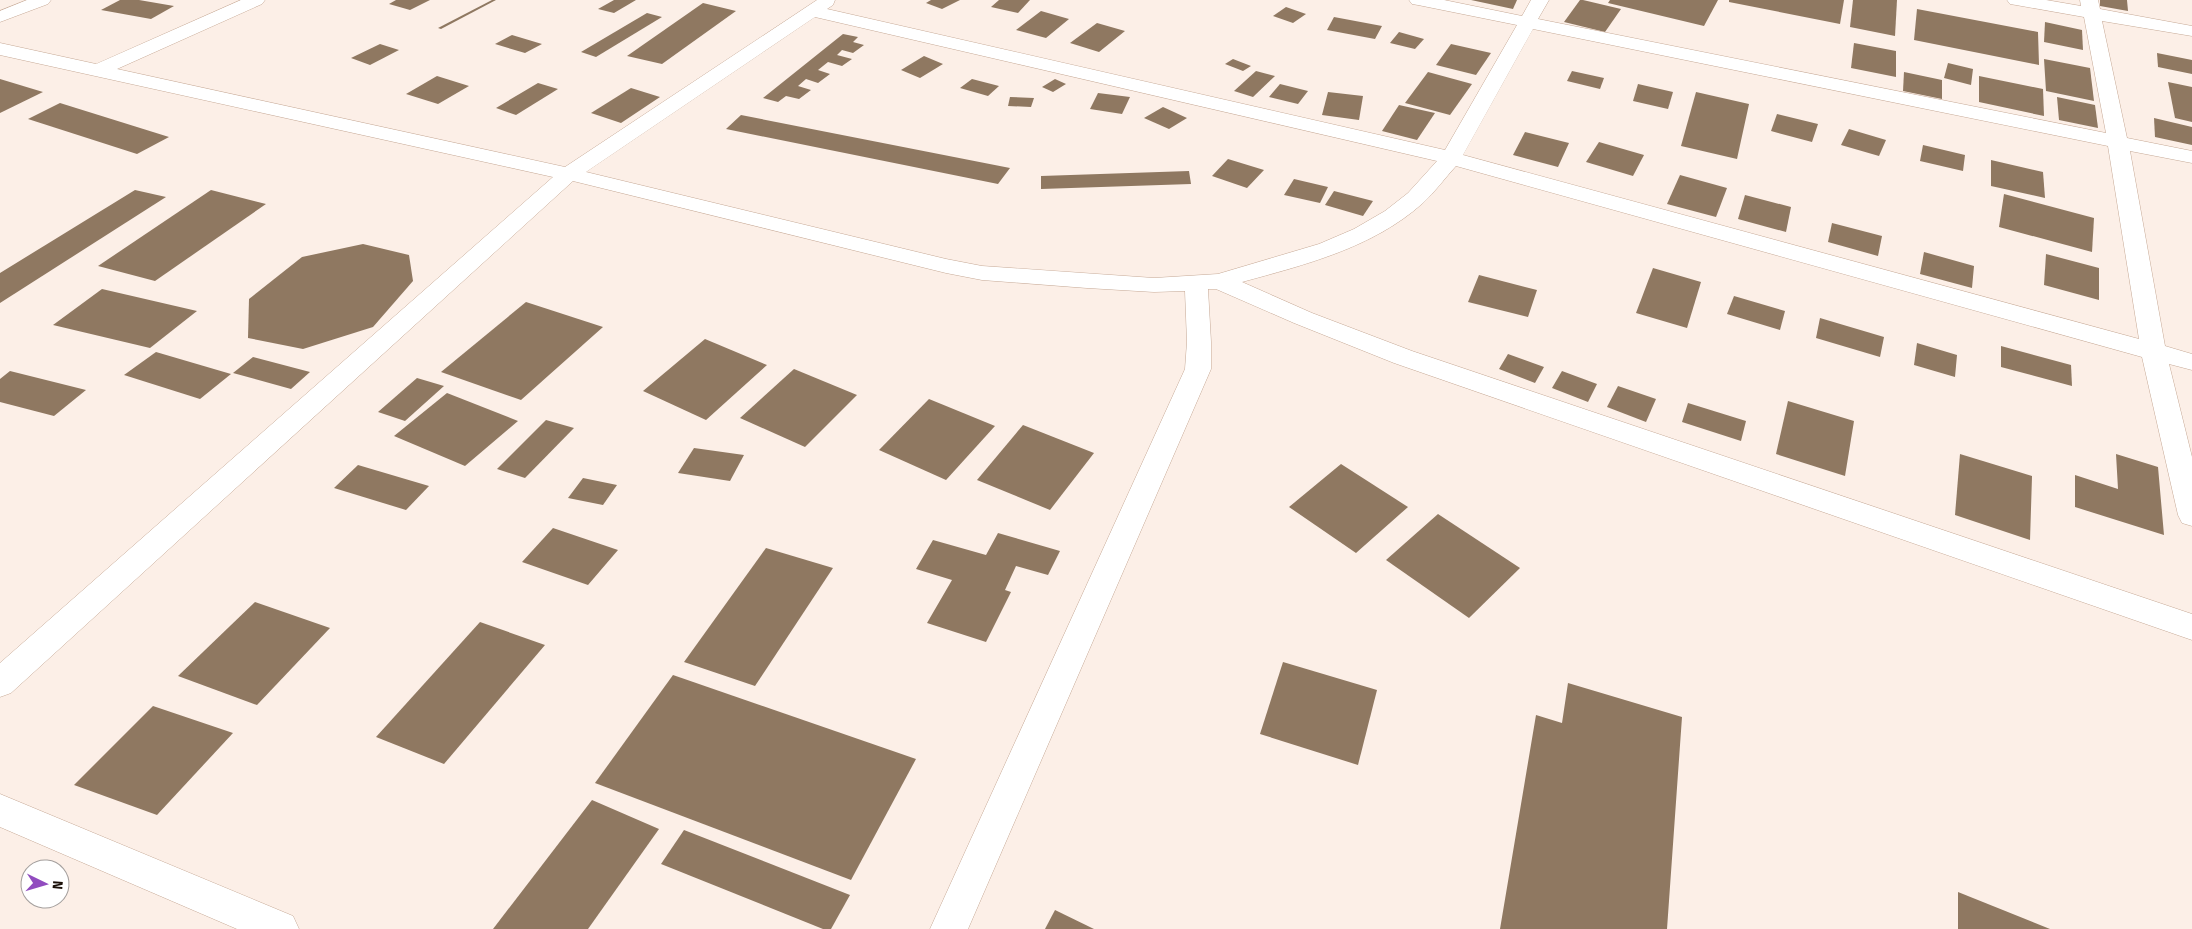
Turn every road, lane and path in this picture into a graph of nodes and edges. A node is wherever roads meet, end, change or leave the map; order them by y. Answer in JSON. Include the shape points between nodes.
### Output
{"nodes":[{"id":1,"x":42,"y":0,"type":"edge"},
{"id":2,"x":256,"y":0,"type":"edge"},
{"id":3,"x":1418,"y":0,"type":"edge"},
{"id":4,"x":1540,"y":0,"type":"edge"},
{"id":5,"x":2016,"y":0,"type":"edge"},
{"id":6,"x":820,"y":6,"type":"edge"},
{"id":7,"x":2090,"y":7,"type":"edge"},
{"id":8,"x":0,"y":17,"type":"edge"},
{"id":9,"x":1528,"y":22,"type":"junction"},
{"id":10,"x":2192,"y":32,"type":"edge"},
{"id":11,"x":0,"y":49,"type":"edge"},
{"id":12,"x":100,"y":70,"type":"junction"},
{"id":13,"x":2118,"y":142,"type":"junction"},
{"id":14,"x":2192,"y":157,"type":"edge"},
{"id":15,"x":1451,"y":158,"type":"junction"},
{"id":16,"x":569,"y":174,"type":"junction"},
{"id":17,"x":1207,"y":282,"type":"junction"},
{"id":18,"x":2154,"y":353,"type":"junction"},
{"id":19,"x":2192,"y":362,"type":"edge"},
{"id":20,"x":2192,"y":515,"type":"edge"},
{"id":21,"x":2192,"y":628,"type":"edge"},
{"id":22,"x":0,"y":683,"type":"edge"},
{"id":23,"x":0,"y":810,"type":"edge"},
{"id":24,"x":280,"y":929,"type":"edge"},
{"id":25,"x":949,"y":929,"type":"edge"}],
"edges":[{"from":1,"to":8,"type":"street"},
{"from":2,"to":12,"type":"street"},
{"from":3,"to":9,"type":"street"},
{"from":4,"to":9,"type":"street"},
{"from":5,"to":7,"type":"street"},
{"from":6,"to":15,"type":"street"},
{"from":6,"to":16,"type":"street"},
{"from":7,"to":10,"type":"street"},
{"from":7,"to":13,"type":"street"},
{"from":9,"to":13,"type":"street"},
{"from":9,"to":15,"type":"street"},
{"from":11,"to":12,"type":"street"},
{"from":12,"to":16,"type":"street"},
{"from":13,"to":14,"type":"street"},
{"from":13,"to":18,"type":"street"},
{"from":15,"to":17,"type":"street","via":[[1416,198],[1362,234],[1278,265]]},
{"from":15,"to":18,"type":"street"},
{"from":16,"to":17,"type":"street","via":[[982,273],[1154,285]]},
{"from":16,"to":22,"type":"street"},
{"from":17,"to":21,"type":"street","via":[[1403,357]]},
{"from":17,"to":25,"type":"street","via":[[1198,369]]},
{"from":18,"to":19,"type":"street"},
{"from":18,"to":20,"type":"street"},
{"from":23,"to":24,"type":"street"}]}
